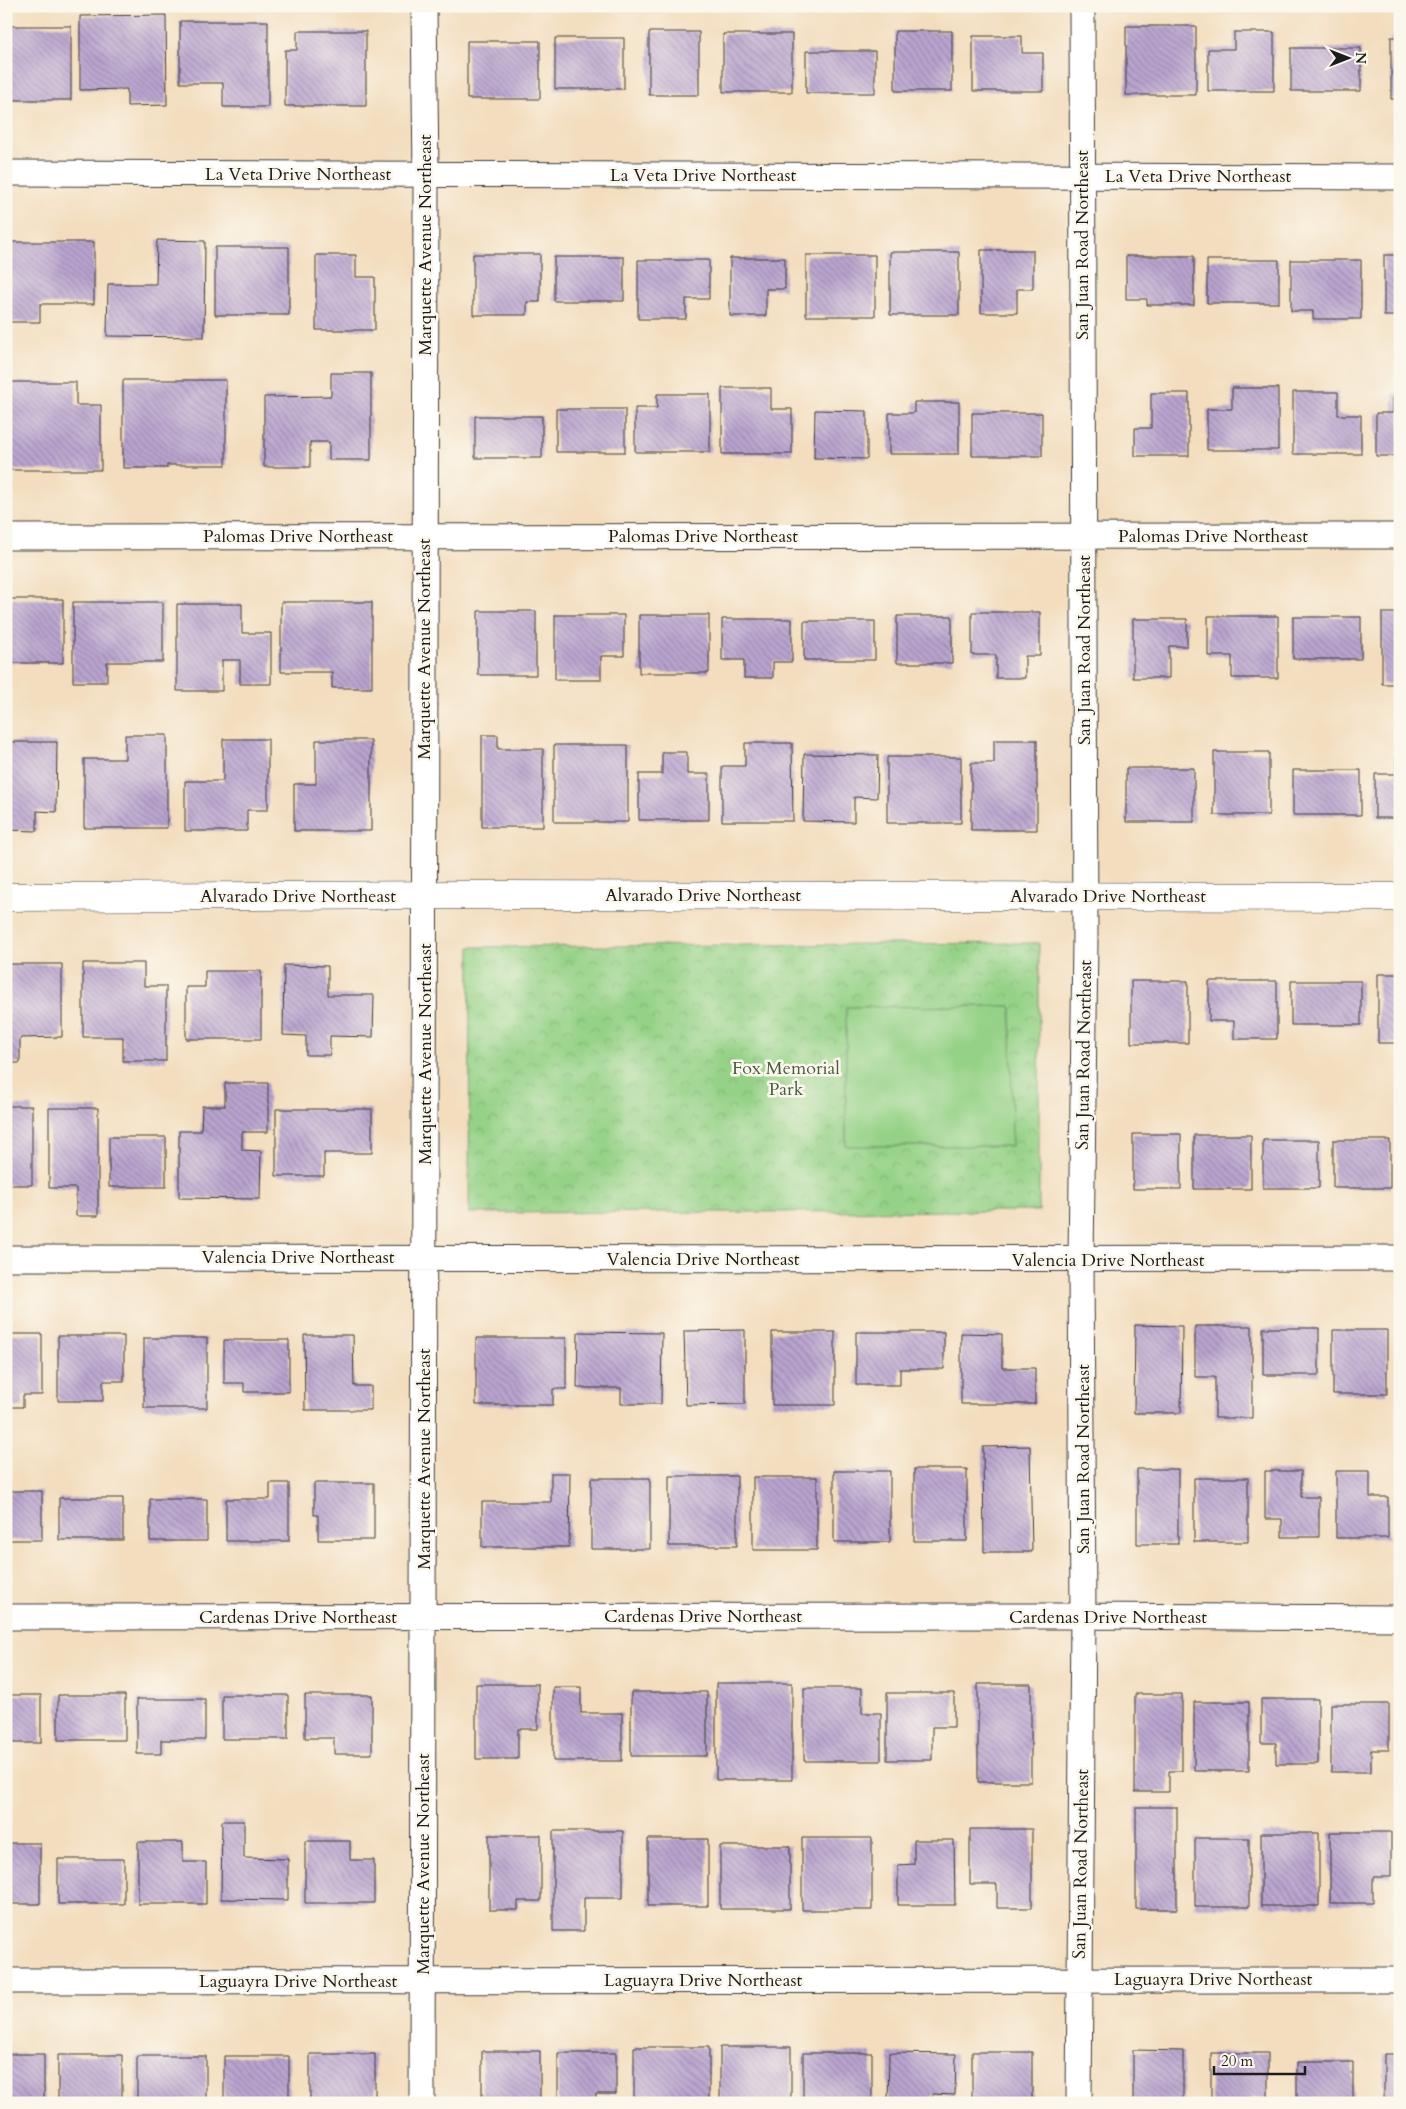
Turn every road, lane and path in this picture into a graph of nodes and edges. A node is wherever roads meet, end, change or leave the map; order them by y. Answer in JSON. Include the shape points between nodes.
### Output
{"nodes":[{"id":1,"x":424,"y":6,"type":"edge"},
{"id":2,"x":1082,"y":6,"type":"edge"},
{"id":3,"x":6,"y":173,"type":"edge"},
{"id":4,"x":426,"y":175,"type":"junction"},
{"id":5,"x":1081,"y":176,"type":"junction"},
{"id":6,"x":1400,"y":177,"type":"edge"},
{"id":7,"x":424,"y":536,"type":"junction"},
{"id":8,"x":1083,"y":536,"type":"junction"},
{"id":9,"x":1400,"y":536,"type":"edge"},
{"id":10,"x":6,"y":537,"type":"edge"},
{"id":11,"x":425,"y":895,"type":"junction"},
{"id":12,"x":1085,"y":895,"type":"junction"},
{"id":13,"x":6,"y":897,"type":"edge"},
{"id":14,"x":1400,"y":897,"type":"edge"},
{"id":15,"x":424,"y":1257,"type":"junction"},
{"id":16,"x":6,"y":1258,"type":"edge"},
{"id":17,"x":1400,"y":1258,"type":"edge"},
{"id":18,"x":1081,"y":1260,"type":"junction"},
{"id":19,"x":423,"y":1616,"type":"junction"},
{"id":20,"x":1083,"y":1616,"type":"junction"},
{"id":21,"x":6,"y":1618,"type":"edge"},
{"id":22,"x":1400,"y":1618,"type":"edge"},
{"id":23,"x":1079,"y":1978,"type":"junction"},
{"id":24,"x":1400,"y":1980,"type":"edge"},
{"id":25,"x":6,"y":1981,"type":"edge"},
{"id":26,"x":423,"y":1982,"type":"junction"},
{"id":27,"x":422,"y":2103,"type":"edge"},
{"id":28,"x":1080,"y":2103,"type":"edge"}],
"edges":[{"from":1,"to":4,"type":"street","name":"Marquette Avenue Northeast"},
{"from":2,"to":5,"type":"street","name":"San Juan Road Northeast"},
{"from":3,"to":4,"type":"street","name":"La Veta Drive Northeast"},
{"from":4,"to":5,"type":"street","name":"La Veta Drive Northeast"},
{"from":4,"to":7,"type":"street","name":"Marquette Avenue Northeast"},
{"from":5,"to":6,"type":"street","name":"La Veta Drive Northeast"},
{"from":5,"to":8,"type":"street","name":"San Juan Road Northeast"},
{"from":7,"to":8,"type":"street","name":"Palomas Drive Northeast"},
{"from":7,"to":10,"type":"street","name":"Palomas Drive Northeast"},
{"from":7,"to":11,"type":"street","name":"Marquette Avenue Northeast"},
{"from":8,"to":9,"type":"street","name":"Palomas Drive Northeast"},
{"from":8,"to":12,"type":"street","name":"San Juan Road Northeast"},
{"from":11,"to":12,"type":"street","name":"Alvarado Drive Northeast"},
{"from":11,"to":13,"type":"street","name":"Alvarado Drive Northeast"},
{"from":11,"to":15,"type":"street","name":"Marquette Avenue Northeast"},
{"from":12,"to":14,"type":"street","name":"Alvarado Drive Northeast"},
{"from":12,"to":18,"type":"street","name":"San Juan Road Northeast"},
{"from":15,"to":16,"type":"street","name":"Valencia Drive Northeast"},
{"from":15,"to":18,"type":"street","name":"Valencia Drive Northeast"},
{"from":15,"to":19,"type":"street","name":"Marquette Avenue Northeast"},
{"from":17,"to":18,"type":"street","name":"Valencia Drive Northeast"},
{"from":18,"to":20,"type":"street","name":"San Juan Road Northeast"},
{"from":19,"to":20,"type":"street","name":"Cardenas Drive Northeast"},
{"from":19,"to":21,"type":"street","name":"Cardenas Drive Northeast"},
{"from":19,"to":26,"type":"street","name":"Marquette Avenue Northeast"},
{"from":20,"to":22,"type":"street","name":"Cardenas Drive Northeast"},
{"from":20,"to":23,"type":"street","name":"San Juan Road Northeast"},
{"from":23,"to":24,"type":"street","name":"Laguayra Drive Northeast"},
{"from":23,"to":26,"type":"street","name":"Laguayra Drive Northeast"},
{"from":23,"to":28,"type":"street","name":"San Juan Road Northeast"},
{"from":25,"to":26,"type":"street","name":"Laguayra Drive Northeast"},
{"from":26,"to":27,"type":"street","name":"Marquette Avenue Northeast"}]}
